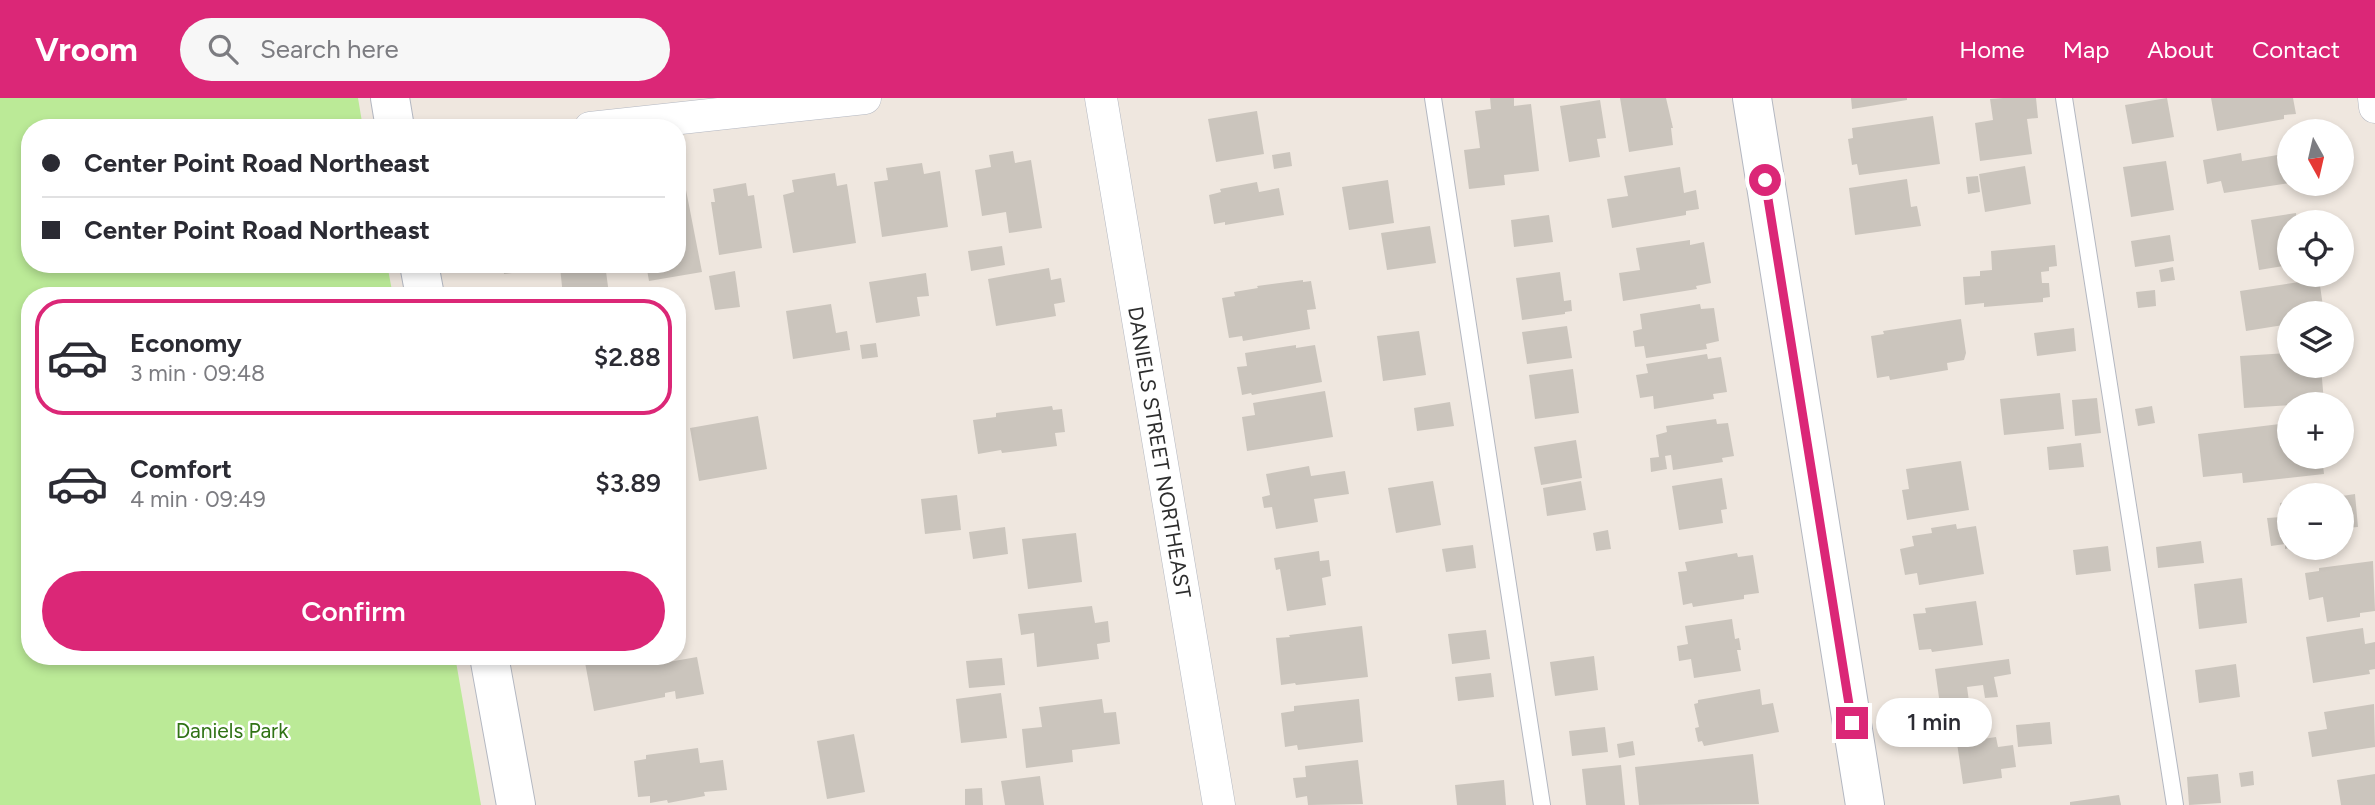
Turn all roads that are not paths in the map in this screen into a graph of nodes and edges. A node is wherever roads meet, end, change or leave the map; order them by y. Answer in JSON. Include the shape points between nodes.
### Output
{"nodes":[{"id":1,"x":390,"y":98,"type":"edge"},
{"id":2,"x":865,"y":98,"type":"edge"},
{"id":3,"x":1101,"y":98,"type":"edge"},
{"id":4,"x":1433,"y":98,"type":"edge"},
{"id":5,"x":1752,"y":98,"type":"edge"},
{"id":6,"x":2064,"y":98,"type":"edge"},
{"id":7,"x":2374,"y":98,"type":"edge"},
{"id":8,"x":2375,"y":107,"type":"edge"},
{"id":9,"x":394,"y":119,"type":"edge"},
{"id":10,"x":672,"y":119,"type":"edge"},
{"id":11,"x":491,"y":665,"type":"edge"},
{"id":12,"x":516,"y":805,"type":"edge"},
{"id":13,"x":1219,"y":805,"type":"edge"},
{"id":14,"x":1542,"y":805,"type":"edge"},
{"id":15,"x":1865,"y":805,"type":"edge"},
{"id":16,"x":2175,"y":805,"type":"edge"}],
"edges":[{"from":1,"to":9,"type":"main road"},
{"from":2,"to":10,"type":"street"},
{"from":3,"to":13,"type":"street","name":"DANIELS STREET NORTHEAST"},
{"from":4,"to":14,"type":"lane"},
{"from":5,"to":15,"type":"main road"},
{"from":6,"to":16,"type":"lane"},
{"from":7,"to":8,"type":"street"},
{"from":11,"to":12,"type":"main road"}]}
